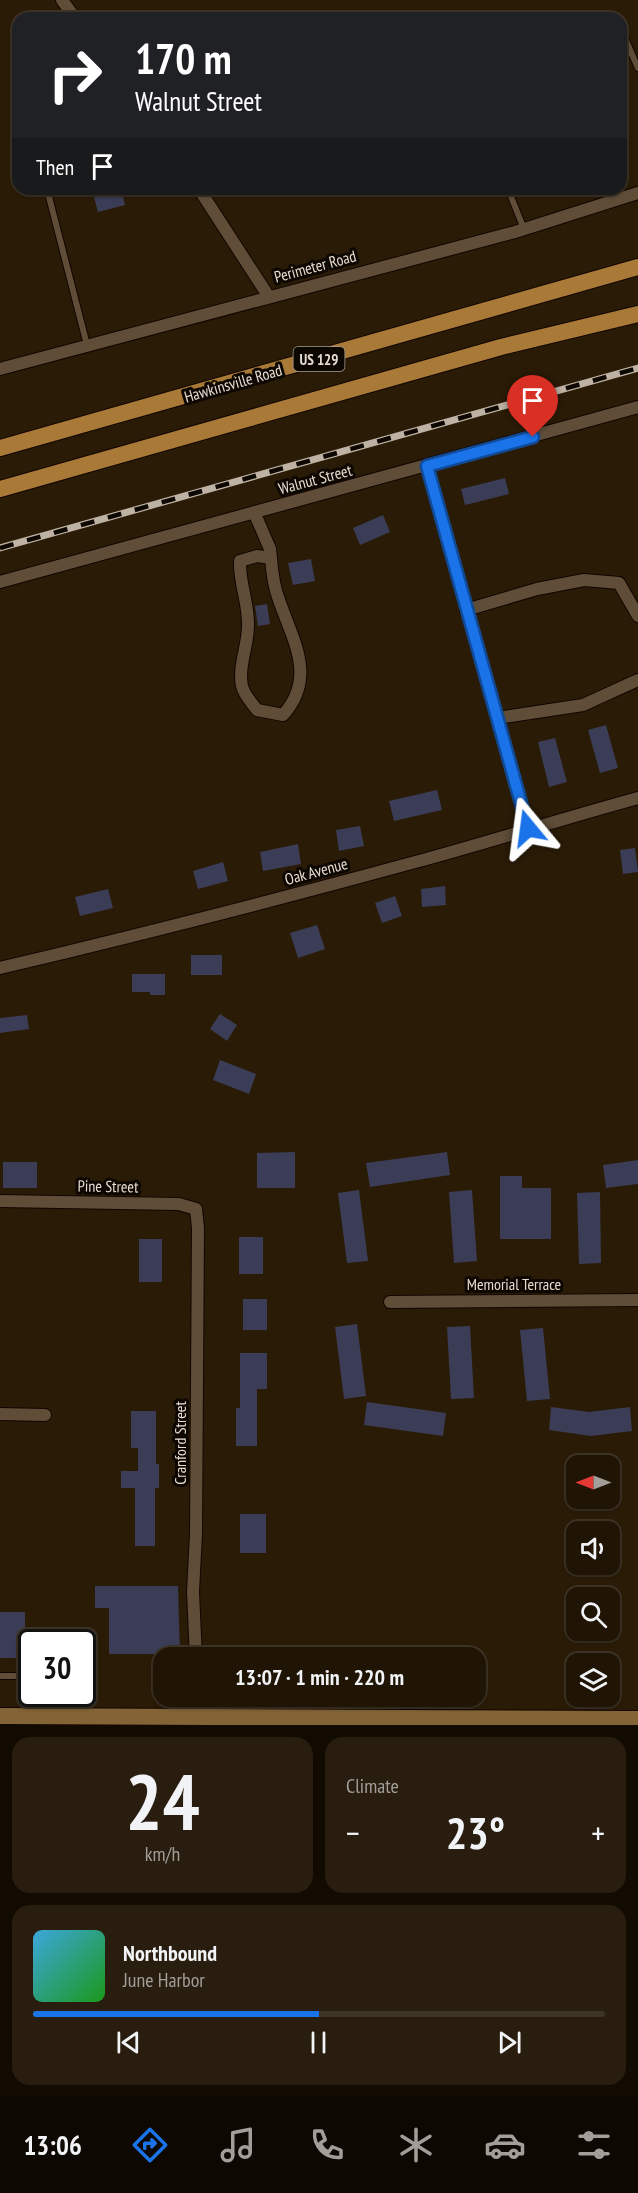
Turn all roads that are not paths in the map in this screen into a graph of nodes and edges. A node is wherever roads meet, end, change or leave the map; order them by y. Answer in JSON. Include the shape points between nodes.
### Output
{"nodes":[{"id":1,"x":627,"y":43,"type":"edge"},
{"id":2,"x":638,"y":68,"type":"edge"},
{"id":3,"x":638,"y":193,"type":"edge"},
{"id":4,"x":49,"y":195,"type":"edge"},
{"id":5,"x":203,"y":195,"type":"edge"},
{"id":6,"x":510,"y":195,"type":"edge"},
{"id":7,"x":525,"y":229,"type":"junction"},
{"id":8,"x":638,"y":267,"type":"edge"},
{"id":9,"x":268,"y":296,"type":"junction"},
{"id":10,"x":638,"y":314,"type":"edge"},
{"id":11,"x":87,"y":345,"type":"junction"},
{"id":12,"x":0,"y":369,"type":"edge"},
{"id":13,"x":638,"y":407,"type":"edge"},
{"id":14,"x":0,"y":448,"type":"edge"},
{"id":15,"x":427,"y":466,"type":"junction"},
{"id":16,"x":0,"y":489,"type":"edge"},
{"id":17,"x":254,"y":512,"type":"junction"},
{"id":18,"x":271,"y":558,"type":"junction"},
{"id":19,"x":0,"y":582,"type":"edge"},
{"id":20,"x":466,"y":610,"type":"junction"},
{"id":21,"x":638,"y":616,"type":"edge"},
{"id":22,"x":638,"y":680,"type":"edge"},
{"id":23,"x":497,"y":718,"type":"junction"},
{"id":24,"x":638,"y":798,"type":"edge"},
{"id":25,"x":528,"y":828,"type":"junction"},
{"id":26,"x":0,"y":968,"type":"edge"},
{"id":27,"x":0,"y":1201,"type":"edge"},
{"id":28,"x":198,"y":1228,"type":"joint"},
{"id":29,"x":638,"y":1300,"type":"edge"},
{"id":30,"x":390,"y":1302,"type":"dead end"},
{"id":31,"x":0,"y":1414,"type":"edge"},
{"id":32,"x":45,"y":1415,"type":"dead end"},
{"id":33,"x":196,"y":1647,"type":"edge"},
{"id":34,"x":0,"y":1676,"type":"edge"},
{"id":35,"x":18,"y":1676,"type":"edge"},
{"id":36,"x":198,"y":1707,"type":"edge"},
{"id":37,"x":0,"y":1716,"type":"edge"},
{"id":38,"x":198,"y":1717,"type":"junction"},
{"id":39,"x":638,"y":1719,"type":"edge"},
{"id":40,"x":56,"y":1721,"type":"edge"}],
"edges":[{"from":1,"to":2,"type":"lane"},
{"from":3,"to":7,"type":"street","name":"Perimeter Road"},
{"from":4,"to":11,"type":"lane"},
{"from":5,"to":9,"type":"street"},
{"from":6,"to":7,"type":"lane"},
{"from":7,"to":9,"type":"street","name":"Perimeter Road"},
{"from":8,"to":14,"type":"main road","name":"Hawkinsville Road","number":"US 129"},
{"from":9,"to":11,"type":"street","name":"Perimeter Road"},
{"from":10,"to":16,"type":"main road","number":"US 129","via":[[501,347]]},
{"from":11,"to":12,"type":"street","name":"Perimeter Road"},
{"from":13,"to":15,"type":"street","name":"Walnut Street"},
{"from":15,"to":17,"type":"street","name":"Walnut Street"},
{"from":15,"to":20,"type":"street"},
{"from":17,"to":18,"type":"street"},
{"from":17,"to":19,"type":"street","name":"Walnut Street"},
{"from":18,"to":18,"type":"street","via":[[278,597],[299,653],[302,679],[295,702],[283,715],[257,710],[242,689],[248,626],[240,561],[257,555]]},
{"from":20,"to":21,"type":"street","via":[[584,580],[619,583]]},
{"from":20,"to":23,"type":"street"},
{"from":22,"to":23,"type":"street","via":[[583,705]]},
{"from":23,"to":25,"type":"street"},
{"from":24,"to":25,"type":"street","name":"Oak Avenue"},
{"from":25,"to":26,"type":"street","name":"Oak Avenue","via":[[397,867]]},
{"from":27,"to":28,"type":"street","name":"Pine Street","via":[[179,1204],[196,1209]]},
{"from":28,"to":33,"type":"street","name":"Cranford Street"},
{"from":29,"to":30,"type":"street","name":"Memorial Terrace"},
{"from":31,"to":32,"type":"street"},
{"from":34,"to":35,"type":"lane"},
{"from":36,"to":38,"type":"street"},
{"from":37,"to":40,"type":"main road"},
{"from":38,"to":39,"type":"main road"},
{"from":38,"to":40,"type":"main road"}]}
